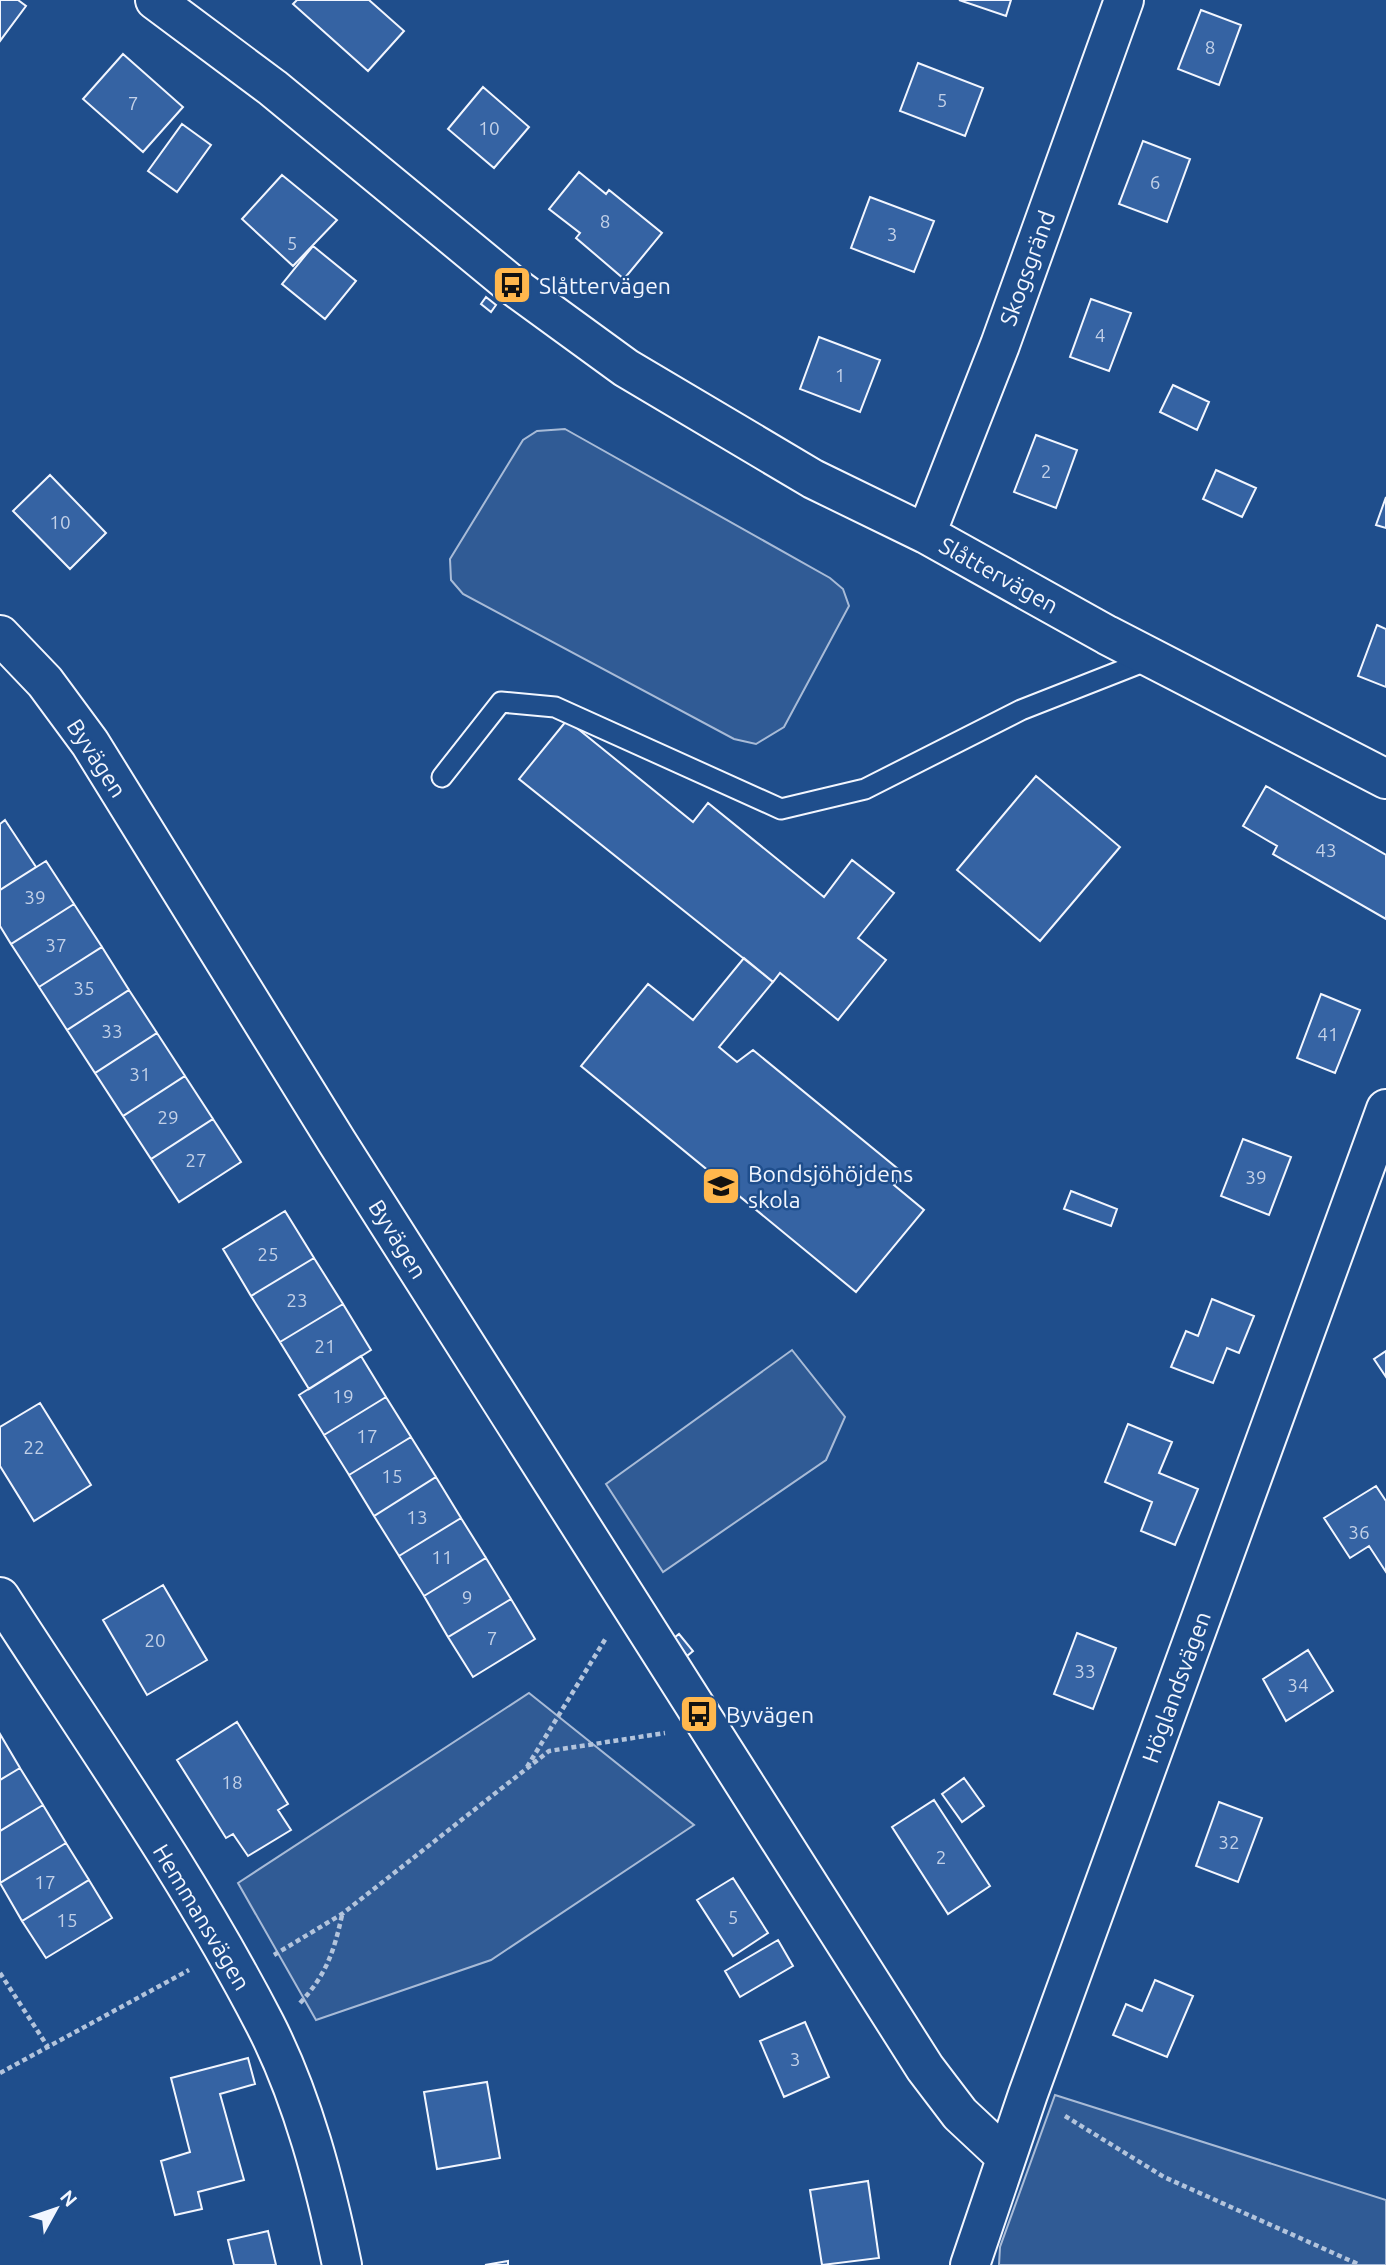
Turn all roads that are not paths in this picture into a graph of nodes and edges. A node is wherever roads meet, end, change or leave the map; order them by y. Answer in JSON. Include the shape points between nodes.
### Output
{"nodes":[{"id":1,"x":155,"y":0,"type":"edge"},
{"id":2,"x":1124,"y":0,"type":"edge"},
{"id":3,"x":926,"y":534,"type":"junction"},
{"id":4,"x":0,"y":635,"type":"edge"},
{"id":5,"x":1152,"y":658,"type":"junction"},
{"id":6,"x":442,"y":776,"type":"dead end"},
{"id":7,"x":1386,"y":779,"type":"edge"},
{"id":8,"x":1386,"y":1110,"type":"edge"},
{"id":9,"x":0,"y":1597,"type":"edge"},
{"id":10,"x":1006,"y":2157,"type":"junction"},
{"id":11,"x":342,"y":2265,"type":"edge"},
{"id":12,"x":970,"y":2265,"type":"edge"}],
"edges":[{"from":1,"to":3,"type":"street","name":"Slåttervägen","via":[[273,88],[512,285],[626,368],[813,479]]},
{"from":2,"to":3,"type":"street","name":"Skogsgränd","via":[[1000,345]]},
{"from":3,"to":5,"type":"street","name":"Slåttervägen"},
{"from":4,"to":10,"type":"street","name":"Byvägen","via":[[45,682],[90,743],[344,1154],[925,2068],[960,2114]]},
{"from":5,"to":6,"type":"lane","via":[[1021,710],[865,789],[780,809],[555,706],[501,702]]},
{"from":5,"to":7,"type":"street","name":"Slåttervägen"},
{"from":8,"to":10,"type":"street","name":"Höglandsvägen"},
{"from":9,"to":11,"type":"street","name":"Hemmansvägen","via":[[195,1900],[265,2025],[328,2199]]},
{"from":10,"to":12,"type":"street","name":"Höglandsvägen"}]}
